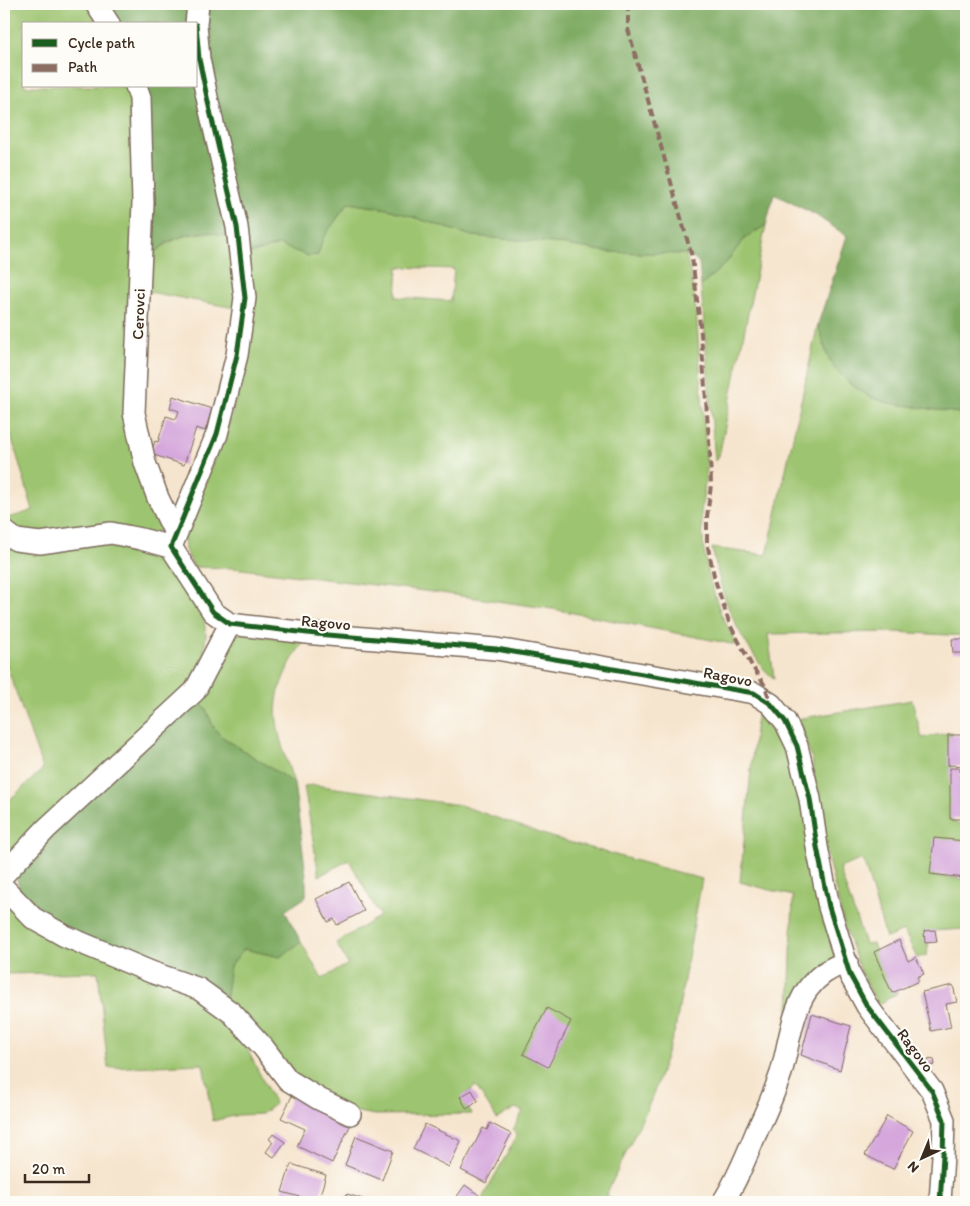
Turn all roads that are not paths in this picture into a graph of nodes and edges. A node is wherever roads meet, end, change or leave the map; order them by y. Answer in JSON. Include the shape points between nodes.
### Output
{"nodes":[{"id":1,"x":96,"y":4,"type":"edge"},
{"id":2,"x":198,"y":4,"type":"edge"},
{"id":3,"x":107,"y":22,"type":"edge"},
{"id":4,"x":196,"y":22,"type":"edge"},
{"id":5,"x":198,"y":48,"type":"edge"},
{"id":6,"x":137,"y":88,"type":"edge"},
{"id":7,"x":4,"y":531,"type":"edge"},
{"id":8,"x":173,"y":541,"type":"junction"},
{"id":9,"x":230,"y":624,"type":"junction"},
{"id":10,"x":4,"y":874,"type":"edge"},
{"id":11,"x":4,"y":888,"type":"edge"},
{"id":12,"x":847,"y":962,"type":"junction"},
{"id":13,"x":350,"y":1114,"type":"dead end"},
{"id":14,"x":723,"y":1202,"type":"edge"},
{"id":15,"x":940,"y":1202,"type":"edge"}],
"edges":[{"from":1,"to":3,"type":"street"},
{"from":2,"to":4,"type":"street"},
{"from":5,"to":8,"type":"street","via":[[237,228],[245,298],[237,355],[217,434]]},
{"from":6,"to":8,"type":"street","name":"Cerovci","via":[[140,98],[143,203],[134,413],[145,463]]},
{"from":7,"to":8,"type":"street","via":[[16,540],[40,543],[111,533]]},
{"from":8,"to":9,"type":"street","name":"Cerovci","via":[[213,612]]},
{"from":9,"to":10,"type":"street","via":[[195,691],[46,829]]},
{"from":9,"to":12,"type":"street","name":"Ragovo","via":[[496,649],[754,692],[771,704],[785,721],[797,746],[829,907]]},
{"from":11,"to":13,"type":"street","via":[[33,918],[65,936],[199,989],[232,1013],[263,1046],[288,1080]]},
{"from":12,"to":14,"type":"street","via":[[834,966],[817,978],[803,998],[770,1100],[736,1181]]},
{"from":12,"to":15,"type":"street","name":"Ragovo","via":[[867,1006],[932,1091],[944,1120]]}]}
